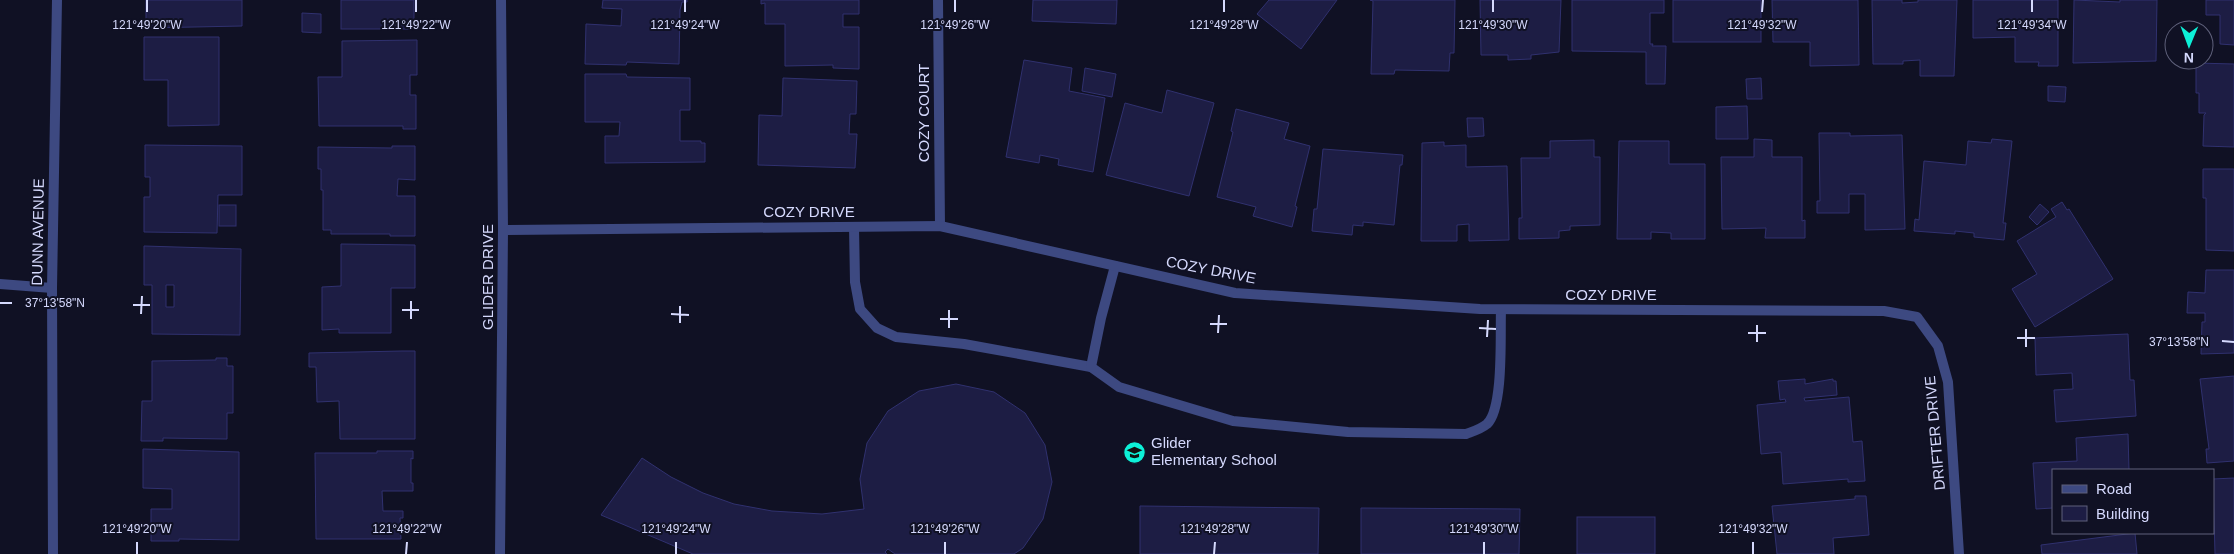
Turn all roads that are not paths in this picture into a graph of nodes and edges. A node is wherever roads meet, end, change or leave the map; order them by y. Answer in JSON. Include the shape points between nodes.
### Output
{"nodes":[{"id":1,"x":57,"y":0,"type":"edge"},
{"id":2,"x":501,"y":0,"type":"edge"},
{"id":3,"x":938,"y":0,"type":"edge"},
{"id":4,"x":940,"y":226,"type":"junction"},
{"id":5,"x":854,"y":227,"type":"junction"},
{"id":6,"x":503,"y":230,"type":"junction"},
{"id":7,"x":1116,"y":266,"type":"junction"},
{"id":8,"x":0,"y":284,"type":"edge"},
{"id":9,"x":52,"y":288,"type":"junction"},
{"id":10,"x":1501,"y":310,"type":"junction"},
{"id":11,"x":1917,"y":317,"type":"joint"},
{"id":12,"x":1091,"y":367,"type":"junction"},
{"id":13,"x":53,"y":554,"type":"edge"},
{"id":14,"x":500,"y":554,"type":"edge"},
{"id":15,"x":1959,"y":554,"type":"edge"}],
"edges":[{"from":1,"to":9,"type":"street","name":"DUNN AVENUE"},
{"from":2,"to":6,"type":"street","name":"GLIDER DRIVE"},
{"from":3,"to":4,"type":"street","name":"COZY COURT"},
{"from":4,"to":5,"type":"street","name":"COZY DRIVE"},
{"from":4,"to":7,"type":"street","name":"COZY DRIVE"},
{"from":5,"to":6,"type":"street","name":"COZY DRIVE"},
{"from":5,"to":12,"type":"street","via":[[855,282],[860,309],[877,328],[896,337],[964,344]]},
{"from":6,"to":14,"type":"street","name":"GLIDER DRIVE"},
{"from":7,"to":10,"type":"street","name":"COZY DRIVE","via":[[1235,293]]},
{"from":7,"to":12,"type":"street"},
{"from":8,"to":9,"type":"street"},
{"from":9,"to":13,"type":"street","name":"DUNN AVENUE"},
{"from":10,"to":11,"type":"street","name":"COZY DRIVE","via":[[1884,311]]},
{"from":10,"to":12,"type":"street","via":[[1497,403],[1488,423],[1466,434],[1348,432],[1233,421],[1119,387]]},
{"from":11,"to":15,"type":"street","name":"DRIFTER DRIVE","via":[[1938,346],[1948,382]]}]}
